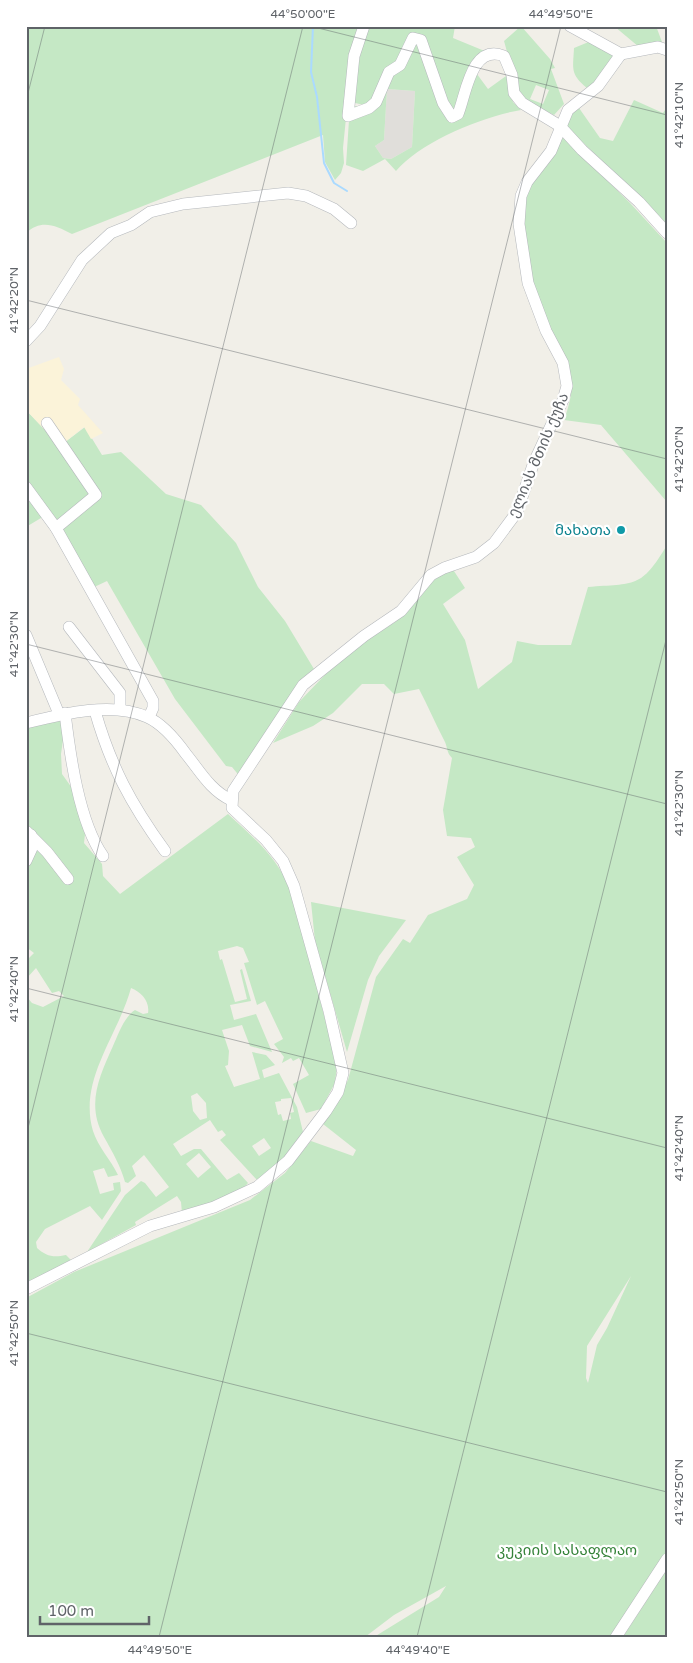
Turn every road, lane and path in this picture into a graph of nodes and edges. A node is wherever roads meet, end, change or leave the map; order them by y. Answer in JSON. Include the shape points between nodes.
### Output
{"nodes":[{"id":1,"x":364,"y":26,"type":"edge"},
{"id":2,"x":570,"y":26,"type":"edge"},
{"id":3,"x":667,"y":50,"type":"edge"},
{"id":4,"x":621,"y":54,"type":"junction"},
{"id":5,"x":560,"y":126,"type":"junction"},
{"id":6,"x":350,"y":223,"type":"dead end"},
{"id":7,"x":667,"y":233,"type":"edge"},
{"id":8,"x":26,"y":341,"type":"edge"},
{"id":9,"x":48,"y":423,"type":"dead end"},
{"id":10,"x":26,"y":487,"type":"edge"},
{"id":11,"x":56,"y":528,"type":"junction"},
{"id":12,"x":69,"y":627,"type":"dead end"},
{"id":13,"x":26,"y":635,"type":"edge"},
{"id":14,"x":120,"y":709,"type":"junction"},
{"id":15,"x":94,"y":711,"type":"junction"},
{"id":16,"x":62,"y":714,"type":"junction"},
{"id":17,"x":149,"y":717,"type":"junction"},
{"id":18,"x":26,"y":723,"type":"edge"},
{"id":19,"x":231,"y":800,"type":"junction"},
{"id":20,"x":28,"y":833,"type":"edge"},
{"id":21,"x":165,"y":850,"type":"dead end"},
{"id":22,"x":103,"y":856,"type":"dead end"},
{"id":23,"x":26,"y":861,"type":"edge"},
{"id":24,"x":68,"y":879,"type":"dead end"},
{"id":25,"x":26,"y":1290,"type":"edge"},
{"id":26,"x":667,"y":1559,"type":"edge"},
{"id":27,"x":616,"y":1637,"type":"edge"}],
"edges":[{"from":1,"to":5,"type":"street","via":[[354,56],[348,116],[376,102],[388,72],[400,65],[411,40],[416,37],[421,40],[443,103],[452,117],[458,114],[470,73],[480,60],[496,53],[504,56],[512,75],[514,93],[522,103]]},
{"from":2,"to":4,"type":"street"},
{"from":3,"to":4,"type":"street","via":[[658,46]]},
{"from":4,"to":5,"type":"street","name":"ელიას მთის ქუჩა","via":[[598,86],[568,110]]},
{"from":5,"to":7,"type":"street"},
{"from":5,"to":19,"type":"street","name":"ელიას მთის ქუჩა","via":[[551,151],[523,190],[519,224],[528,283],[546,331],[563,362],[567,386],[534,462],[517,512],[494,543],[476,557],[431,575],[401,611],[303,685],[233,790]]},
{"from":6,"to":8,"type":"street","via":[[334,209],[306,196],[288,193],[183,204],[150,212],[111,233],[82,260],[40,326]]},
{"from":9,"to":11,"type":"street","via":[[96,495]]},
{"from":10,"to":11,"type":"street"},
{"from":11,"to":17,"type":"street","via":[[154,701]]},
{"from":12,"to":14,"type":"street","via":[[120,693]]},
{"from":13,"to":16,"type":"street"},
{"from":14,"to":15,"type":"street"},
{"from":14,"to":17,"type":"street"},
{"from":15,"to":16,"type":"street"},
{"from":15,"to":21,"type":"street","via":[[121,782],[138,814]]},
{"from":16,"to":18,"type":"street"},
{"from":16,"to":22,"type":"street","via":[[80,798],[92,836]]},
{"from":17,"to":19,"type":"street","via":[[172,737],[209,784]]},
{"from":19,"to":25,"type":"street","via":[[232,808],[283,861],[294,886],[343,1073],[338,1092],[288,1161],[257,1187],[214,1207],[150,1226]]},
{"from":20,"to":23,"type":"street","via":[[32,848]]},
{"from":20,"to":24,"type":"street","via":[[48,852]]},
{"from":26,"to":27,"type":"street"}]}
